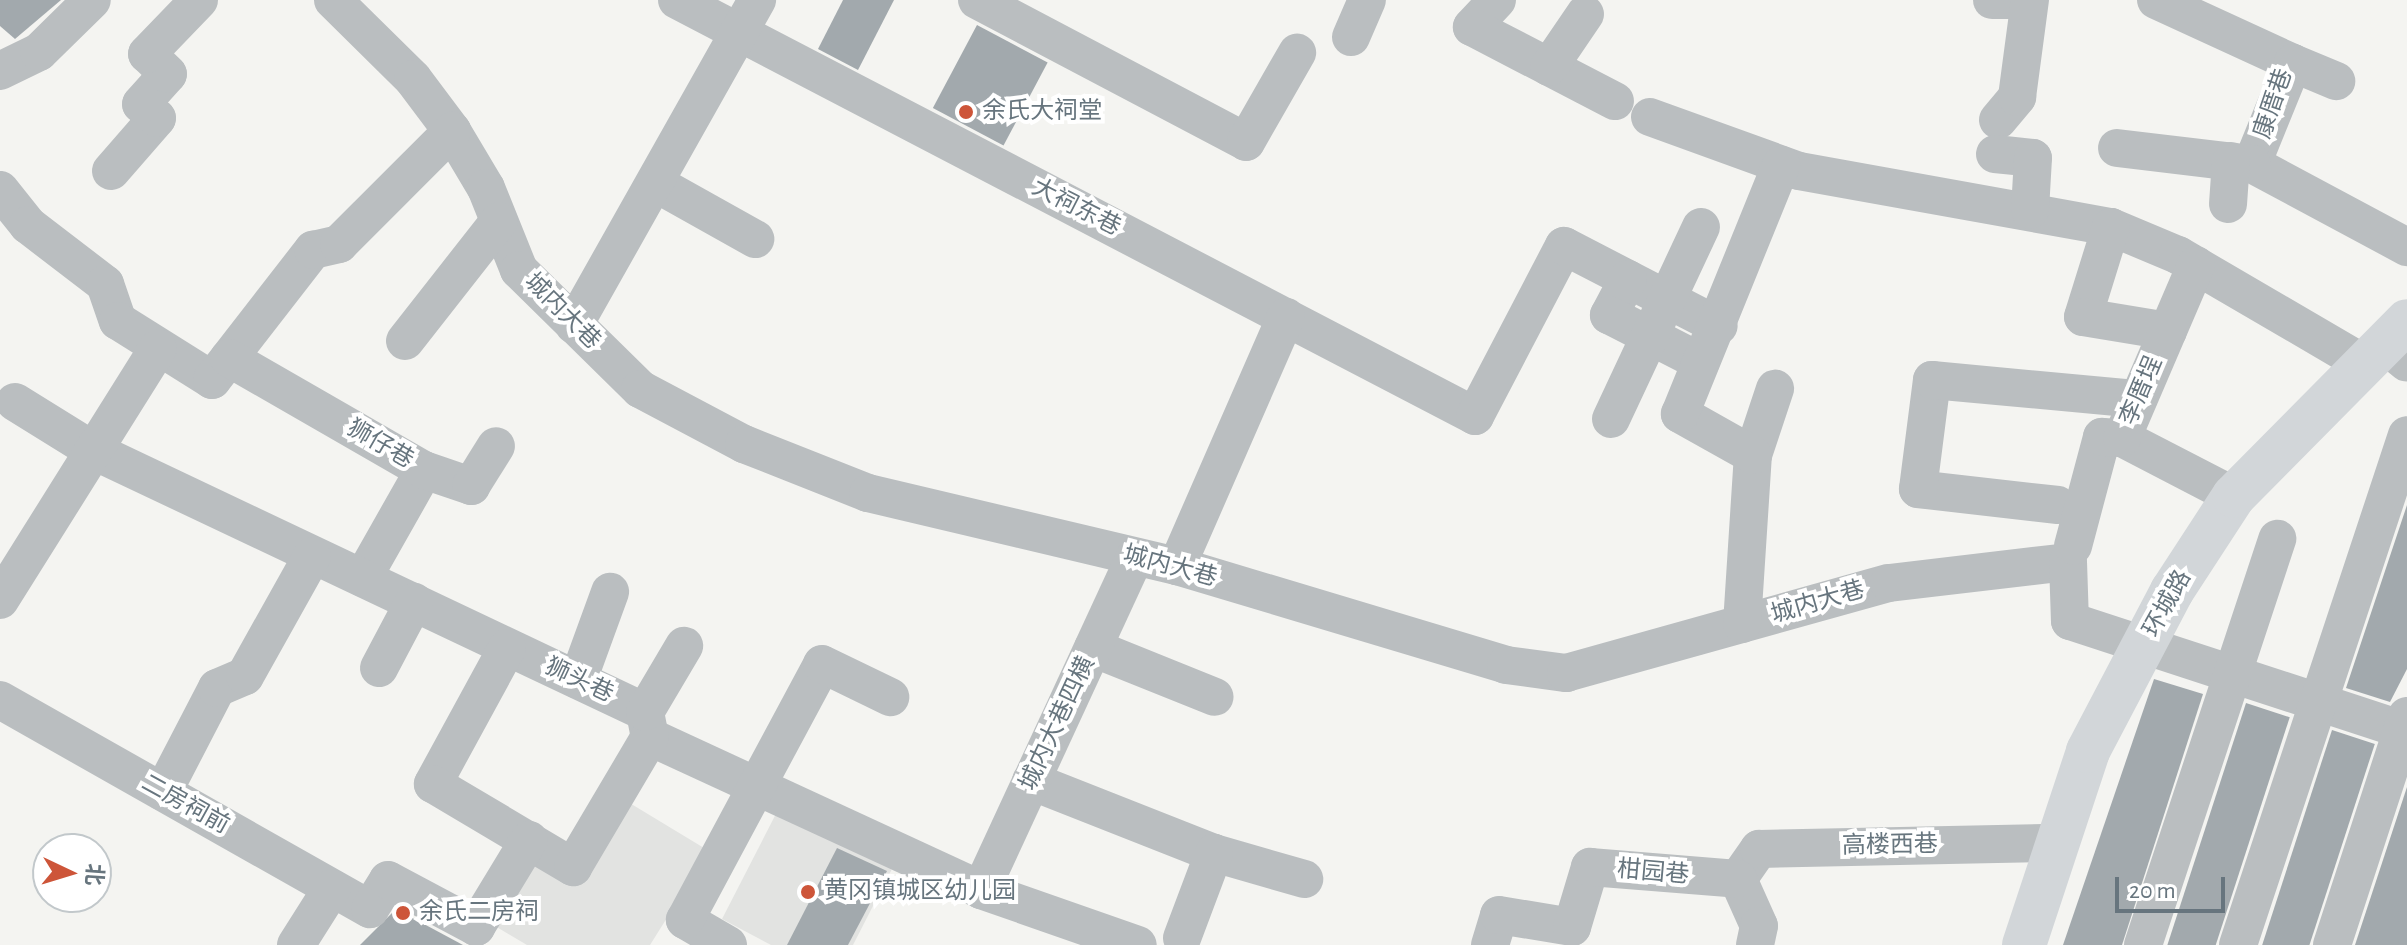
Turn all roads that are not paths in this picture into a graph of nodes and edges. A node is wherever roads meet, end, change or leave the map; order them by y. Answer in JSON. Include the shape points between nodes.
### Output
{"nodes":[{"id":1,"x":92,"y":0,"type":"edge"},
{"id":2,"x":199,"y":0,"type":"edge"},
{"id":3,"x":333,"y":0,"type":"edge"},
{"id":4,"x":677,"y":0,"type":"edge"},
{"id":5,"x":757,"y":0,"type":"edge"},
{"id":6,"x":977,"y":0,"type":"edge"},
{"id":7,"x":1367,"y":0,"type":"edge"},
{"id":8,"x":1497,"y":0,"type":"edge"},
{"id":9,"x":1992,"y":0,"type":"edge"},
{"id":10,"x":2011,"y":0,"type":"edge"},
{"id":11,"x":2030,"y":0,"type":"edge"},
{"id":12,"x":2156,"y":0,"type":"edge"},
{"id":13,"x":1585,"y":14,"type":"dead end"},
{"id":14,"x":741,"y":34,"type":"junction"},
{"id":15,"x":1351,"y":37,"type":"dead end"},
{"id":16,"x":1297,"y":53,"type":"dead end"},
{"id":17,"x":2293,"y":63,"type":"junction"},
{"id":18,"x":1549,"y":67,"type":"junction"},
{"id":19,"x":0,"y":71,"type":"edge"},
{"id":20,"x":2336,"y":81,"type":"dead end"},
{"id":21,"x":1615,"y":101,"type":"dead end"},
{"id":22,"x":1650,"y":117,"type":"dead end"},
{"id":23,"x":452,"y":131,"type":"junction"},
{"id":24,"x":2117,"y":148,"type":"dead end"},
{"id":25,"x":2242,"y":163,"type":"junction"},
{"id":26,"x":1781,"y":165,"type":"junction"},
{"id":27,"x":111,"y":171,"type":"dead end"},
{"id":28,"x":655,"y":183,"type":"junction"},
{"id":29,"x":0,"y":190,"type":"edge"},
{"id":30,"x":2228,"y":204,"type":"dead end"},
{"id":31,"x":2030,"y":210,"type":"junction"},
{"id":32,"x":499,"y":221,"type":"junction"},
{"id":33,"x":1701,"y":227,"type":"dead end"},
{"id":34,"x":2111,"y":227,"type":"junction"},
{"id":35,"x":755,"y":239,"type":"dead end"},
{"id":36,"x":2407,"y":247,"type":"edge"},
{"id":37,"x":2196,"y":265,"type":"junction"},
{"id":38,"x":1628,"y":279,"type":"junction"},
{"id":39,"x":1669,"y":300,"type":"junction"},
{"id":40,"x":1286,"y":317,"type":"junction"},
{"id":41,"x":574,"y":325,"type":"junction"},
{"id":42,"x":1719,"y":326,"type":"junction"},
{"id":43,"x":2168,"y":331,"type":"junction"},
{"id":44,"x":1652,"y":336,"type":"junction"},
{"id":45,"x":405,"y":341,"type":"dead end"},
{"id":46,"x":158,"y":348,"type":"junction"},
{"id":47,"x":2391,"y":349,"type":"edge"},
{"id":48,"x":229,"y":358,"type":"junction"},
{"id":49,"x":1701,"y":362,"type":"junction"},
{"id":50,"x":1775,"y":389,"type":"dead end"},
{"id":51,"x":2138,"y":399,"type":"junction"},
{"id":52,"x":15,"y":402,"type":"dead end"},
{"id":53,"x":1611,"y":419,"type":"dead end"},
{"id":54,"x":2407,"y":435,"type":"edge"},
{"id":55,"x":2122,"y":438,"type":"junction"},
{"id":56,"x":496,"y":446,"type":"dead end"},
{"id":57,"x":94,"y":451,"type":"junction"},
{"id":58,"x":1753,"y":455,"type":"junction"},
{"id":59,"x":424,"y":470,"type":"junction"},
{"id":60,"x":2234,"y":496,"type":"junction"},
{"id":61,"x":2058,"y":505,"type":"dead end"},
{"id":62,"x":2277,"y":539,"type":"dead end"},
{"id":63,"x":2073,"y":546,"type":"dead end"},
{"id":64,"x":312,"y":556,"type":"junction"},
{"id":65,"x":1135,"y":557,"type":"junction"},
{"id":66,"x":1177,"y":566,"type":"junction"},
{"id":67,"x":363,"y":578,"type":"junction"},
{"id":68,"x":610,"y":592,"type":"dead end"},
{"id":69,"x":0,"y":600,"type":"edge"},
{"id":70,"x":414,"y":602,"type":"junction"},
{"id":71,"x":1742,"y":624,"type":"junction"},
{"id":72,"x":684,"y":646,"type":"dead end"},
{"id":73,"x":2145,"y":647,"type":"junction"},
{"id":74,"x":507,"y":648,"type":"junction"},
{"id":75,"x":1093,"y":648,"type":"junction"},
{"id":76,"x":379,"y":668,"type":"dead end"},
{"id":77,"x":578,"y":680,"type":"junction"},
{"id":78,"x":890,"y":697,"type":"dead end"},
{"id":79,"x":1215,"y":697,"type":"dead end"},
{"id":80,"x":0,"y":700,"type":"edge"},
{"id":81,"x":2407,"y":716,"type":"edge"},
{"id":82,"x":647,"y":724,"type":"junction"},
{"id":83,"x":2407,"y":731,"type":"edge"},
{"id":84,"x":1031,"y":781,"type":"junction"},
{"id":85,"x":760,"y":789,"type":"junction"},
{"id":86,"x":163,"y":792,"type":"junction"},
{"id":87,"x":529,"y":840,"type":"junction"},
{"id":88,"x":2057,"y":843,"type":"junction"},
{"id":89,"x":1214,"y":853,"type":"junction"},
{"id":90,"x":1304,"y":879,"type":"dead end"},
{"id":91,"x":1738,"y":879,"type":"junction"},
{"id":92,"x":332,"y":888,"type":"junction"},
{"id":93,"x":981,"y":890,"type":"junction"},
{"id":94,"x":702,"y":936,"type":"edge"},
{"id":95,"x":1185,"y":943,"type":"edge"},
{"id":96,"x":296,"y":945,"type":"edge"},
{"id":97,"x":1138,"y":945,"type":"edge"},
{"id":98,"x":1490,"y":945,"type":"edge"},
{"id":99,"x":1755,"y":945,"type":"edge"},
{"id":100,"x":2024,"y":945,"type":"edge"},
{"id":101,"x":2143,"y":945,"type":"edge"},
{"id":102,"x":2238,"y":945,"type":"edge"},
{"id":103,"x":2332,"y":945,"type":"edge"}],
"edges":[{"from":1,"to":19,"type":"street","via":[[39,52]]},
{"from":2,"to":27,"type":"street","via":[[147,54],[168,74],[141,104],[157,118]]},
{"from":3,"to":23,"type":"street","name":"城内大巷","via":[[413,79]]},
{"from":4,"to":14,"type":"street","name":"大祠东巷"},
{"from":5,"to":14,"type":"street"},
{"from":6,"to":16,"type":"street","via":[[1246,142]]},
{"from":7,"to":15,"type":"street"},
{"from":8,"to":18,"type":"street","via":[[1472,27]]},
{"from":9,"to":10,"type":"street"},
{"from":11,"to":31,"type":"street","via":[[2017,97],[1996,137],[2033,158]]},
{"from":12,"to":17,"type":"street","name":"康厝巷"},
{"from":13,"to":18,"type":"street"},
{"from":14,"to":28,"type":"street"},
{"from":14,"to":40,"type":"street","name":"大祠东巷"},
{"from":17,"to":20,"type":"street"},
{"from":17,"to":25,"type":"street","name":"康厝巷"},
{"from":18,"to":21,"type":"street"},
{"from":22,"to":26,"type":"street"},
{"from":23,"to":32,"type":"street","name":"城内大巷"},
{"from":23,"to":48,"type":"street","via":[[339,244],[313,250]]},
{"from":24,"to":25,"type":"street"},
{"from":25,"to":30,"type":"street"},
{"from":25,"to":36,"type":"street","name":"康厝巷"},
{"from":26,"to":31,"type":"street"},
{"from":26,"to":42,"type":"street"},
{"from":28,"to":35,"type":"street"},
{"from":28,"to":41,"type":"street"},
{"from":29,"to":46,"type":"street","via":[[28,225],[105,284],[118,321]]},
{"from":31,"to":34,"type":"street"},
{"from":32,"to":41,"type":"street","name":"城内大巷","via":[[519,270]]},
{"from":32,"to":45,"type":"street"},
{"from":33,"to":39,"type":"street"},
{"from":34,"to":37,"type":"street"},
{"from":34,"to":43,"type":"street","via":[[2083,317]]},
{"from":37,"to":43,"type":"street","name":"李厝埕"},
{"from":37,"to":47,"type":"street"},
{"from":38,"to":39,"type":"street"},
{"from":38,"to":40,"type":"street","name":"大祠东巷","via":[[1564,246],[1475,416]]},
{"from":38,"to":44,"type":"street","via":[[1609,315]]},
{"from":39,"to":42,"type":"street"},
{"from":39,"to":44,"type":"street"},
{"from":40,"to":66,"type":"street"},
{"from":41,"to":65,"type":"street","name":"城内大巷","via":[[640,389],[744,444],[868,493]]},
{"from":42,"to":49,"type":"street"},
{"from":43,"to":51,"type":"street","name":"李厝埕"},
{"from":44,"to":49,"type":"street"},
{"from":44,"to":53,"type":"street"},
{"from":46,"to":48,"type":"street","via":[[212,380]]},
{"from":46,"to":57,"type":"street"},
{"from":47,"to":60,"type":"main road","name":"环城路"},
{"from":48,"to":59,"type":"street","name":"狮仔巷"},
{"from":49,"to":58,"type":"street","via":[[1680,414]]},
{"from":50,"to":58,"type":"street"},
{"from":51,"to":55,"type":"street","name":"李厝埕"},
{"from":51,"to":61,"type":"street","via":[[1932,380],[1918,489]]},
{"from":52,"to":57,"type":"street","name":"狮头巷"},
{"from":54,"to":102,"type":"street"},
{"from":55,"to":60,"type":"street"},
{"from":55,"to":63,"type":"street","name":"李厝埕","via":[[2102,437]]},
{"from":56,"to":59,"type":"street","via":[[471,486]]},
{"from":57,"to":64,"type":"street","name":"狮头巷"},
{"from":57,"to":69,"type":"street"},
{"from":58,"to":71,"type":"street"},
{"from":59,"to":67,"type":"street","name":"狮仔巷"},
{"from":60,"to":73,"type":"main road","name":"环城路"},
{"from":62,"to":101,"type":"street"},
{"from":64,"to":67,"type":"street","name":"狮头巷"},
{"from":64,"to":86,"type":"street","via":[[245,676],[217,688]]},
{"from":65,"to":66,"type":"street","name":"城内大巷"},
{"from":65,"to":75,"type":"street","name":"城内大巷四横"},
{"from":66,"to":71,"type":"street","name":"城内大巷","via":[[1477,658],[1566,673]]},
{"from":67,"to":70,"type":"street","name":"狮头巷"},
{"from":68,"to":77,"type":"street"},
{"from":70,"to":74,"type":"street","name":"狮头巷"},
{"from":70,"to":76,"type":"street"},
{"from":71,"to":73,"type":"street","name":"城内大巷","via":[[1889,583],[2068,562],[2070,621]]},
{"from":72,"to":82,"type":"street"},
{"from":73,"to":83,"type":"street"},
{"from":73,"to":88,"type":"main road","name":"环城路","via":[[2088,751]]},
{"from":74,"to":77,"type":"street","name":"狮头巷"},
{"from":74,"to":87,"type":"street","via":[[433,784]]},
{"from":75,"to":79,"type":"street"},
{"from":75,"to":84,"type":"street","name":"城内大巷四横"},
{"from":77,"to":82,"type":"street","name":"狮头巷"},
{"from":78,"to":85,"type":"street","via":[[822,664]]},
{"from":80,"to":86,"type":"street","name":"二房祠前"},
{"from":81,"to":103,"type":"street"},
{"from":82,"to":85,"type":"street","name":"狮头巷"},
{"from":82,"to":87,"type":"street","via":[[573,867]]},
{"from":84,"to":89,"type":"street"},
{"from":84,"to":93,"type":"street","name":"城内大巷四横"},
{"from":85,"to":93,"type":"street","name":"狮头巷"},
{"from":85,"to":94,"type":"street"},
{"from":86,"to":92,"type":"street","name":"二房祠前"},
{"from":87,"to":92,"type":"street","name":"二房祠前","via":[[476,927],[388,880],[370,909]]},
{"from":88,"to":91,"type":"street","name":"高楼西巷","via":[[1759,849]]},
{"from":88,"to":100,"type":"main road","name":"环城路"},
{"from":89,"to":90,"type":"street"},
{"from":89,"to":95,"type":"street"},
{"from":91,"to":98,"type":"street","name":"柑园巷","via":[[1590,867],[1572,927],[1499,915]]},
{"from":91,"to":99,"type":"street","via":[[1759,926]]},
{"from":92,"to":96,"type":"street"},
{"from":93,"to":97,"type":"street","name":"狮头巷"}]}
